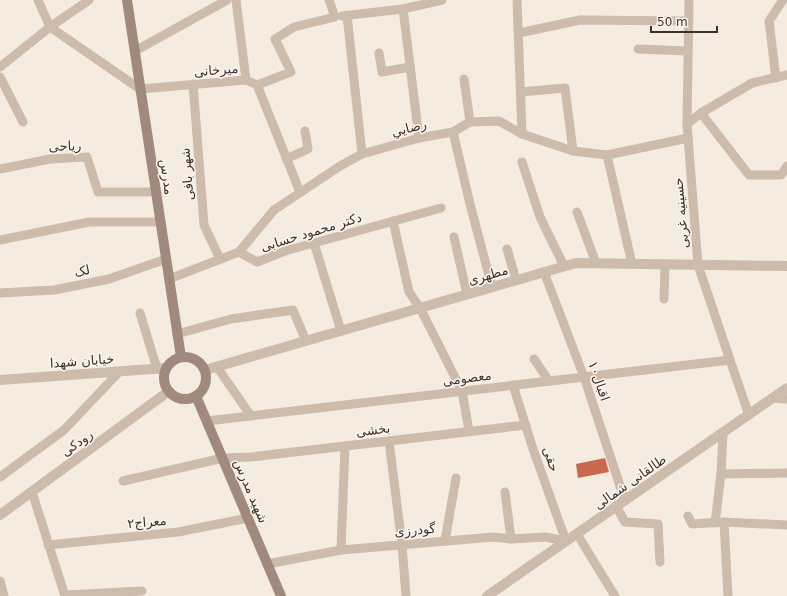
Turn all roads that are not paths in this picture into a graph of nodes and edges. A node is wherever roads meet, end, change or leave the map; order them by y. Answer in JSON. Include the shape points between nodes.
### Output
{"nodes":[{"id":1,"x":38,"y":0,"type":"edge"},
{"id":2,"x":89,"y":0,"type":"edge"},
{"id":3,"x":127,"y":0,"type":"edge"},
{"id":4,"x":227,"y":0,"type":"edge"},
{"id":5,"x":236,"y":0,"type":"edge"},
{"id":6,"x":329,"y":0,"type":"edge"},
{"id":7,"x":442,"y":0,"type":"edge"},
{"id":8,"x":517,"y":0,"type":"edge"},
{"id":9,"x":689,"y":0,"type":"edge"},
{"id":10,"x":783,"y":0,"type":"edge"},
{"id":11,"x":403,"y":9,"type":"junction"},
{"id":12,"x":347,"y":15,"type":"junction"},
{"id":13,"x":335,"y":16,"type":"junction"},
{"id":14,"x":688,"y":21,"type":"junction"},
{"id":15,"x":50,"y":27,"type":"junction"},
{"id":16,"x":519,"y":33,"type":"junction"},
{"id":17,"x":638,"y":49,"type":"dead end"},
{"id":18,"x":135,"y":51,"type":"junction"},
{"id":19,"x":688,"y":51,"type":"junction"},
{"id":20,"x":379,"y":53,"type":"dead end"},
{"id":21,"x":410,"y":66,"type":"junction"},
{"id":22,"x":0,"y":67,"type":"edge"},
{"id":23,"x":787,"y":75,"type":"edge"},
{"id":24,"x":0,"y":77,"type":"edge"},
{"id":25,"x":776,"y":78,"type":"junction"},
{"id":26,"x":464,"y":79,"type":"dead end"},
{"id":27,"x":246,"y":80,"type":"junction"},
{"id":28,"x":193,"y":84,"type":"junction"},
{"id":29,"x":257,"y":85,"type":"junction"},
{"id":30,"x":140,"y":89,"type":"junction"},
{"id":31,"x":521,"y":92,"type":"junction"},
{"id":32,"x":701,"y":113,"type":"junction"},
{"id":33,"x":23,"y":122,"type":"dead end"},
{"id":34,"x":470,"y":122,"type":"junction"},
{"id":35,"x":687,"y":124,"type":"junction"},
{"id":36,"x":305,"y":131,"type":"dead end"},
{"id":37,"x":453,"y":132,"type":"junction"},
{"id":38,"x":522,"y":134,"type":"junction"},
{"id":39,"x":419,"y":138,"type":"junction"},
{"id":40,"x":688,"y":138,"type":"junction"},
{"id":41,"x":573,"y":151,"type":"junction"},
{"id":42,"x":362,"y":154,"type":"junction"},
{"id":43,"x":607,"y":154,"type":"junction"},
{"id":44,"x":286,"y":160,"type":"junction"},
{"id":45,"x":522,"y":162,"type":"dead end"},
{"id":46,"x":787,"y":166,"type":"edge"},
{"id":47,"x":0,"y":169,"type":"edge"},
{"id":48,"x":156,"y":192,"type":"junction"},
{"id":49,"x":300,"y":192,"type":"junction"},
{"id":50,"x":441,"y":208,"type":"dead end"},
{"id":51,"x":577,"y":212,"type":"dead end"},
{"id":52,"x":393,"y":221,"type":"junction"},
{"id":53,"x":160,"y":222,"type":"junction"},
{"id":54,"x":454,"y":237,"type":"dead end"},
{"id":55,"x":0,"y":240,"type":"edge"},
{"id":56,"x":314,"y":243,"type":"junction"},
{"id":57,"x":508,"y":249,"type":"dead end"},
{"id":58,"x":239,"y":252,"type":"junction"},
{"id":59,"x":166,"y":259,"type":"junction"},
{"id":60,"x":220,"y":259,"type":"junction"},
{"id":61,"x":596,"y":263,"type":"junction"},
{"id":62,"x":632,"y":264,"type":"junction"},
{"id":63,"x":665,"y":264,"type":"junction"},
{"id":64,"x":698,"y":264,"type":"junction"},
{"id":65,"x":564,"y":266,"type":"junction"},
{"id":66,"x":787,"y":266,"type":"edge"},
{"id":67,"x":544,"y":272,"type":"junction"},
{"id":68,"x":169,"y":279,"type":"junction"},
{"id":69,"x":516,"y":280,"type":"junction"},
{"id":70,"x":492,"y":287,"type":"junction"},
{"id":71,"x":0,"y":293,"type":"edge"},
{"id":72,"x":467,"y":294,"type":"junction"},
{"id":73,"x":664,"y":299,"type":"dead end"},
{"id":74,"x":420,"y":308,"type":"junction"},
{"id":75,"x":140,"y":313,"type":"dead end"},
{"id":76,"x":341,"y":331,"type":"junction"},
{"id":77,"x":177,"y":334,"type":"junction"},
{"id":78,"x":306,"y":341,"type":"junction"},
{"id":79,"x":181,"y":357,"type":"junction"},
{"id":80,"x":534,"y":359,"type":"dead end"},
{"id":81,"x":730,"y":360,"type":"junction"},
{"id":82,"x":217,"y":367,"type":"junction"},
{"id":83,"x":162,"y":368,"type":"junction"},
{"id":84,"x":205,"y":370,"type":"junction"},
{"id":85,"x":120,"y":371,"type":"junction"},
{"id":86,"x":584,"y":377,"type":"junction"},
{"id":87,"x":0,"y":380,"type":"edge"},
{"id":88,"x":549,"y":381,"type":"junction"},
{"id":89,"x":513,"y":385,"type":"junction"},
{"id":90,"x":787,"y":388,"type":"edge"},
{"id":91,"x":168,"y":391,"type":"junction"},
{"id":92,"x":462,"y":391,"type":"junction"},
{"id":93,"x":196,"y":396,"type":"junction"},
{"id":94,"x":773,"y":398,"type":"junction"},
{"id":95,"x":787,"y":399,"type":"edge"},
{"id":96,"x":750,"y":415,"type":"junction"},
{"id":97,"x":251,"y":416,"type":"junction"},
{"id":98,"x":207,"y":421,"type":"junction"},
{"id":99,"x":526,"y":425,"type":"junction"},
{"id":100,"x":469,"y":431,"type":"junction"},
{"id":101,"x":723,"y":433,"type":"junction"},
{"id":102,"x":389,"y":441,"type":"junction"},
{"id":103,"x":345,"y":446,"type":"junction"},
{"id":104,"x":223,"y":458,"type":"junction"},
{"id":105,"x":787,"y":472,"type":"edge"},
{"id":106,"x":721,"y":474,"type":"junction"},
{"id":107,"x":0,"y":477,"type":"edge"},
{"id":108,"x":456,"y":478,"type":"dead end"},
{"id":109,"x":123,"y":481,"type":"dead end"},
{"id":110,"x":32,"y":492,"type":"junction"},
{"id":111,"x":505,"y":492,"type":"dead end"},
{"id":112,"x":625,"y":500,"type":"junction"},
{"id":113,"x":616,"y":506,"type":"junction"},
{"id":114,"x":0,"y":515,"type":"edge"},
{"id":115,"x":688,"y":516,"type":"dead end"},
{"id":116,"x":248,"y":518,"type":"junction"},
{"id":117,"x":719,"y":522,"type":"junction"},
{"id":118,"x":787,"y":525,"type":"edge"},
{"id":119,"x":577,"y":534,"type":"junction"},
{"id":120,"x":511,"y":539,"type":"junction"},
{"id":121,"x":445,"y":541,"type":"junction"},
{"id":122,"x":566,"y":541,"type":"junction"},
{"id":123,"x":402,"y":544,"type":"junction"},
{"id":124,"x":48,"y":545,"type":"junction"},
{"id":125,"x":341,"y":550,"type":"junction"},
{"id":126,"x":660,"y":562,"type":"dead end"},
{"id":127,"x":267,"y":564,"type":"junction"},
{"id":128,"x":0,"y":581,"type":"edge"},
{"id":129,"x":142,"y":591,"type":"dead end"},
{"id":130,"x":4,"y":596,"type":"edge"},
{"id":131,"x":65,"y":596,"type":"edge"},
{"id":132,"x":281,"y":596,"type":"edge"},
{"id":133,"x":406,"y":596,"type":"edge"},
{"id":134,"x":487,"y":596,"type":"edge"},
{"id":135,"x":615,"y":596,"type":"edge"},
{"id":136,"x":728,"y":596,"type":"edge"}],
"edges":[{"from":1,"to":15,"type":"street"},
{"from":2,"to":15,"type":"street"},
{"from":3,"to":18,"type":"main road","name":"مدرس"},
{"from":4,"to":18,"type":"street"},
{"from":5,"to":27,"type":"street"},
{"from":6,"to":13,"type":"street"},
{"from":7,"to":11,"type":"street"},
{"from":8,"to":16,"type":"street"},
{"from":9,"to":14,"type":"street","name":"حسینیه غربی"},
{"from":10,"to":25,"type":"street","via":[[769,21]]},
{"from":11,"to":12,"type":"street"},
{"from":11,"to":21,"type":"street"},
{"from":12,"to":13,"type":"street"},
{"from":12,"to":42,"type":"street"},
{"from":13,"to":29,"type":"street","via":[[294,27],[275,39],[291,72]]},
{"from":14,"to":16,"type":"street","via":[[580,20]]},
{"from":14,"to":19,"type":"street","name":"حسینیه غربی"},
{"from":15,"to":22,"type":"street"},
{"from":15,"to":30,"type":"street"},
{"from":16,"to":31,"type":"street"},
{"from":17,"to":19,"type":"street"},
{"from":18,"to":30,"type":"main road","name":"مدرس"},
{"from":19,"to":35,"type":"street","name":"حسینیه غربی"},
{"from":20,"to":21,"type":"street","via":[[382,72]]},
{"from":21,"to":39,"type":"street"},
{"from":23,"to":25,"type":"street"},
{"from":24,"to":33,"type":"street"},
{"from":25,"to":32,"type":"street","via":[[752,83]]},
{"from":26,"to":34,"type":"street"},
{"from":27,"to":28,"type":"street","name":"میرخانی"},
{"from":27,"to":29,"type":"street","name":"میرخانی"},
{"from":28,"to":30,"type":"street","name":"میرخانی"},
{"from":28,"to":60,"type":"street","name":"شهر بافی","via":[[204,224]]},
{"from":29,"to":44,"type":"street"},
{"from":30,"to":48,"type":"main road","name":"مدرس"},
{"from":31,"to":38,"type":"street"},
{"from":31,"to":41,"type":"street","via":[[565,88]]},
{"from":32,"to":35,"type":"street"},
{"from":32,"to":46,"type":"street","via":[[749,175],[781,175]]},
{"from":34,"to":37,"type":"street","name":"رضایي"},
{"from":34,"to":38,"type":"street","via":[[499,122]]},
{"from":35,"to":40,"type":"street","name":"حسینیه غربی"},
{"from":36,"to":44,"type":"street","via":[[308,149]]},
{"from":37,"to":39,"type":"street","name":"رضایي"},
{"from":37,"to":70,"type":"street"},
{"from":38,"to":41,"type":"street"},
{"from":39,"to":42,"type":"street","name":"رضایي"},
{"from":40,"to":43,"type":"street"},
{"from":40,"to":64,"type":"street","name":"حسینیه غربی"},
{"from":41,"to":43,"type":"street"},
{"from":42,"to":49,"type":"street","name":"رضایي"},
{"from":43,"to":62,"type":"street"},
{"from":44,"to":49,"type":"street"},
{"from":45,"to":65,"type":"street","via":[[540,217]]},
{"from":47,"to":48,"type":"street","name":"ریاحی","via":[[50,159],[87,157],[98,192]]},
{"from":48,"to":53,"type":"main road","name":"مدرس"},
{"from":49,"to":58,"type":"street","name":"رضایي","via":[[274,210]]},
{"from":50,"to":52,"type":"street","name":"دکتر محمود حسابی"},
{"from":51,"to":61,"type":"street"},
{"from":52,"to":56,"type":"street","name":"دکتر محمود حسابی"},
{"from":52,"to":74,"type":"street","via":[[409,292]]},
{"from":53,"to":55,"type":"street","via":[[89,222]]},
{"from":53,"to":59,"type":"main road","name":"مدرس"},
{"from":54,"to":72,"type":"street"},
{"from":56,"to":58,"type":"street","name":"دکتر محمود حسابی","via":[[257,262]]},
{"from":56,"to":76,"type":"street"},
{"from":57,"to":69,"type":"street"},
{"from":58,"to":60,"type":"street","name":"رضایي"},
{"from":59,"to":68,"type":"main road","name":"مدرس"},
{"from":59,"to":71,"type":"street","name":"لک","via":[[109,279],[54,290]]},
{"from":60,"to":68,"type":"street","name":"رضایي"},
{"from":61,"to":62,"type":"street","name":"مطهری"},
{"from":61,"to":65,"type":"street","name":"مطهری"},
{"from":62,"to":63,"type":"street","name":"مطهری"},
{"from":63,"to":64,"type":"street","name":"مطهری"},
{"from":63,"to":73,"type":"street"},
{"from":64,"to":66,"type":"street","name":"مطهری"},
{"from":64,"to":81,"type":"street","name":"حسینیه غربی"},
{"from":65,"to":67,"type":"street","name":"مطهری"},
{"from":67,"to":69,"type":"street","name":"مطهری"},
{"from":67,"to":86,"type":"street","name":"اقبال۱۰"},
{"from":68,"to":77,"type":"main road","name":"مدرس"},
{"from":69,"to":70,"type":"street","name":"مطهری"},
{"from":70,"to":72,"type":"street","name":"مطهری"},
{"from":72,"to":74,"type":"street","name":"مطهری"},
{"from":74,"to":76,"type":"street","name":"مطهری"},
{"from":74,"to":92,"type":"street"},
{"from":75,"to":83,"type":"street"},
{"from":76,"to":78,"type":"street","name":"مطهری"},
{"from":77,"to":78,"type":"street","via":[[231,319],[293,310]]},
{"from":77,"to":79,"type":"main road","name":"مدرس"},
{"from":78,"to":82,"type":"street","name":"مطهری"},
{"from":79,"to":83,"type":"main road"},
{"from":79,"to":84,"type":"main road","via":[[192,358]]},
{"from":80,"to":88,"type":"street"},
{"from":81,"to":86,"type":"street","name":"معصومی"},
{"from":81,"to":96,"type":"street","name":"حسینیه غربی"},
{"from":82,"to":84,"type":"street","name":"مطهری"},
{"from":82,"to":97,"type":"street"},
{"from":83,"to":85,"type":"street","name":"خیابان شهدا"},
{"from":83,"to":91,"type":"main road"},
{"from":84,"to":93,"type":"main road","via":[[206,382]]},
{"from":85,"to":87,"type":"street","name":"خیابان شهدا"},
{"from":85,"to":107,"type":"street","via":[[64,430]]},
{"from":86,"to":88,"type":"street","name":"معصومی"},
{"from":86,"to":112,"type":"street","name":"اقبال۱۰"},
{"from":88,"to":89,"type":"street","name":"معصومی"},
{"from":89,"to":92,"type":"street","name":"معصومی"},
{"from":89,"to":99,"type":"street","name":"حقی"},
{"from":90,"to":94,"type":"street","name":"طالقانی شمالی"},
{"from":91,"to":93,"type":"main road","via":[[178,398]]},
{"from":91,"to":110,"type":"street","name":"رودکی"},
{"from":92,"to":97,"type":"street","name":"معصومی"},
{"from":92,"to":100,"type":"street"},
{"from":93,"to":98,"type":"main road","name":"شهید مدرس"},
{"from":94,"to":95,"type":"street"},
{"from":94,"to":96,"type":"street","name":"طالقانی شمالی"},
{"from":96,"to":101,"type":"street","name":"طالقانی شمالی"},
{"from":97,"to":98,"type":"street","name":"معصومی"},
{"from":98,"to":104,"type":"main road","name":"شهید مدرس"},
{"from":99,"to":100,"type":"street","name":"بخشی"},
{"from":99,"to":122,"type":"street","name":"حقی"},
{"from":100,"to":102,"type":"street","name":"بخشی"},
{"from":101,"to":106,"type":"street"},
{"from":101,"to":112,"type":"street","name":"طالقانی شمالی"},
{"from":102,"to":103,"type":"street","name":"بخشی"},
{"from":102,"to":123,"type":"street"},
{"from":103,"to":104,"type":"street","name":"بخشی"},
{"from":103,"to":125,"type":"street"},
{"from":104,"to":109,"type":"street","name":"بخشی"},
{"from":104,"to":116,"type":"main road","name":"شهید مدرس"},
{"from":105,"to":106,"type":"street"},
{"from":106,"to":117,"type":"street"},
{"from":108,"to":121,"type":"street"},
{"from":110,"to":114,"type":"street","name":"رودکی"},
{"from":110,"to":124,"type":"street"},
{"from":111,"to":120,"type":"street"},
{"from":112,"to":113,"type":"street","name":"طالقانی شمالی"},
{"from":113,"to":119,"type":"street","name":"طالقانی شمالی"},
{"from":113,"to":126,"type":"street","via":[[625,522],[658,524]]},
{"from":115,"to":117,"type":"street","via":[[692,524]]},
{"from":116,"to":124,"type":"street","name":"معراج۲","via":[[178,532]]},
{"from":116,"to":127,"type":"main road","name":"شهید مدرس"},
{"from":117,"to":118,"type":"street"},
{"from":117,"to":136,"type":"street"},
{"from":119,"to":122,"type":"street","name":"طالقانی شمالی"},
{"from":119,"to":135,"type":"street"},
{"from":120,"to":121,"type":"street","name":"گودرزی","via":[[493,537]]},
{"from":120,"to":122,"type":"street","name":"گودرزی","via":[[545,537]]},
{"from":121,"to":123,"type":"street","name":"گودرزی"},
{"from":122,"to":134,"type":"street","name":"طالقانی شمالی"},
{"from":123,"to":125,"type":"street","name":"گودرزی"},
{"from":123,"to":133,"type":"street"},
{"from":124,"to":131,"type":"street"},
{"from":125,"to":127,"type":"street","name":"گودرزی"},
{"from":127,"to":132,"type":"main road","name":"شهید مدرس"},
{"from":128,"to":130,"type":"street"},
{"from":129,"to":131,"type":"street"}]}
